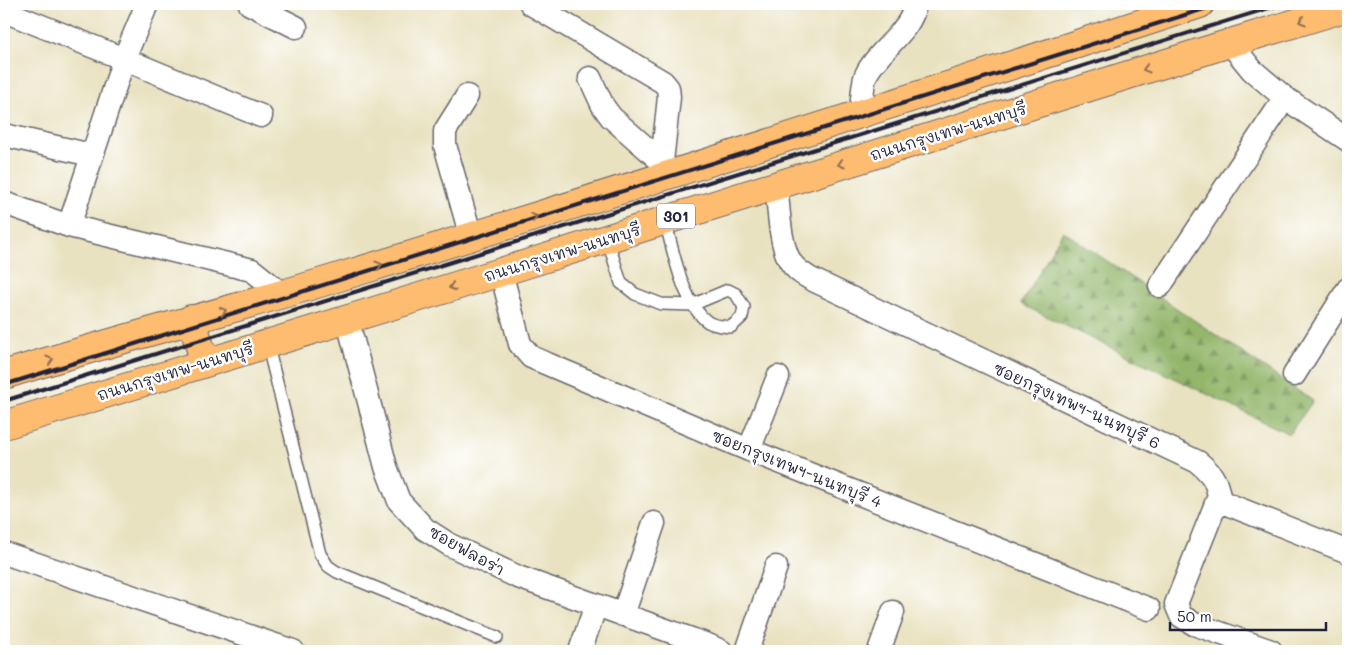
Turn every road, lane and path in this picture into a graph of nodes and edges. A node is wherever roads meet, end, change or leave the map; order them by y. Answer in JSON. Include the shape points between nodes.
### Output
{"nodes":[{"id":1,"x":147,"y":4,"type":"edge"},
{"id":2,"x":250,"y":4,"type":"edge"},
{"id":3,"x":531,"y":4,"type":"edge"},
{"id":4,"x":915,"y":4,"type":"edge"},
{"id":5,"x":1200,"y":4,"type":"edge"},
{"id":6,"x":1348,"y":8,"type":"edge"},
{"id":7,"x":4,"y":11,"type":"edge"},
{"id":8,"x":296,"y":27,"type":"dead end"},
{"id":9,"x":1230,"y":43,"type":"junction"},
{"id":10,"x":124,"y":59,"type":"junction"},
{"id":11,"x":590,"y":78,"type":"dead end"},
{"id":12,"x":467,"y":96,"type":"dead end"},
{"id":13,"x":1285,"y":98,"type":"junction"},
{"id":14,"x":861,"y":114,"type":"junction"},
{"id":15,"x":261,"y":116,"type":"dead end"},
{"id":16,"x":4,"y":135,"type":"edge"},
{"id":17,"x":1348,"y":140,"type":"edge"},
{"id":18,"x":92,"y":156,"type":"junction"},
{"id":19,"x":664,"y":168,"type":"junction"},
{"id":20,"x":776,"y":185,"type":"junction"},
{"id":21,"x":4,"y":204,"type":"edge"},
{"id":22,"x":665,"y":220,"type":"junction"},
{"id":23,"x":69,"y":226,"type":"junction"},
{"id":24,"x":471,"y":237,"type":"junction"},
{"id":25,"x":607,"y":238,"type":"junction"},
{"id":26,"x":501,"y":272,"type":"junction"},
{"id":27,"x":1160,"y":286,"type":"dead end"},
{"id":28,"x":1348,"y":289,"type":"edge"},
{"id":29,"x":282,"y":294,"type":"junction"},
{"id":30,"x":347,"y":318,"type":"junction"},
{"id":31,"x":191,"y":319,"type":"junction"},
{"id":32,"x":267,"y":342,"type":"junction"},
{"id":33,"x":205,"y":362,"type":"junction"},
{"id":34,"x":4,"y":375,"type":"edge"},
{"id":35,"x":1294,"y":375,"type":"dead end"},
{"id":36,"x":778,"y":377,"type":"dead end"},
{"id":37,"x":4,"y":425,"type":"edge"},
{"id":38,"x":749,"y":450,"type":"junction"},
{"id":39,"x":1217,"y":500,"type":"junction"},
{"id":40,"x":654,"y":523,"type":"dead end"},
{"id":41,"x":1348,"y":552,"type":"edge"},
{"id":42,"x":4,"y":553,"type":"edge"},
{"id":43,"x":776,"y":567,"type":"dead end"},
{"id":44,"x":596,"y":605,"type":"junction"},
{"id":45,"x":1149,"y":609,"type":"dead end"},
{"id":46,"x":893,"y":612,"type":"dead end"},
{"id":47,"x":623,"y":614,"type":"junction"},
{"id":48,"x":497,"y":637,"type":"dead end"},
{"id":49,"x":293,"y":651,"type":"edge"},
{"id":50,"x":580,"y":651,"type":"edge"},
{"id":51,"x":721,"y":651,"type":"edge"},
{"id":52,"x":747,"y":651,"type":"edge"},
{"id":53,"x":879,"y":651,"type":"edge"},
{"id":54,"x":1270,"y":651,"type":"edge"}],
"edges":[{"from":1,"to":10,"type":"street"},
{"from":2,"to":8,"type":"street"},
{"from":3,"to":19,"type":"street","via":[[663,82],[668,88]]},
{"from":4,"to":14,"type":"street","via":[[907,23],[865,76]]},
{"from":5,"to":14,"type":"main road"},
{"from":6,"to":9,"type":"main road","name":"ถนนกรุงเทพ-นนทบุรี","number":"301","one_way":true},
{"from":7,"to":10,"type":"street"},
{"from":9,"to":13,"type":"street","via":[[1252,70]]},
{"from":9,"to":20,"type":"main road","name":"ถนนกรุงเทพ-นนทบุรี","number":"301","one_way":true},
{"from":10,"to":15,"type":"street"},
{"from":10,"to":18,"type":"street"},
{"from":11,"to":19,"type":"street","via":[[610,117]]},
{"from":12,"to":24,"type":"street","via":[[445,131],[445,145]]},
{"from":13,"to":17,"type":"street"},
{"from":13,"to":27,"type":"street"},
{"from":14,"to":19,"type":"main road"},
{"from":16,"to":18,"type":"street"},
{"from":18,"to":23,"type":"street"},
{"from":24,"to":19,"type":"main road","one_way":true},
{"from":20,"to":22,"type":"main road","name":"ถนนกรุงเทพ-นนทบุรี","number":"301"},
{"from":20,"to":39,"type":"street","name":"ซอยกรุงเทพฯ-นนทบุรี 6","via":[[783,240],[790,261],[798,271],[1198,462],[1216,483]]},
{"from":21,"to":23,"type":"street"},
{"from":22,"to":25,"type":"main road","name":"ถนนกรุงเทพ-นนทบุรี","number":"301"},
{"from":22,"to":25,"type":"lane","via":[[692,305],[661,304],[635,294],[621,283]]},
{"from":23,"to":29,"type":"street","via":[[252,270]]},
{"from":29,"to":24,"type":"main road","one_way":true},
{"from":25,"to":26,"type":"main road","name":"ถนนกรุงเทพ-นนทบุรี","number":"301"},
{"from":26,"to":30,"type":"main road","name":"ถนนกรุงเทพ-นนทบุรี","number":"301","one_way":true},
{"from":26,"to":38,"type":"street","name":"ซอยกรุงเทพฯ-นนทบุรี 4","via":[[520,344],[531,357]]},
{"from":28,"to":35,"type":"street"},
{"from":31,"to":29,"type":"main road","one_way":true},
{"from":30,"to":32,"type":"main road","name":"ถนนกรุงเทพ-นนทบุรี","number":"301"},
{"from":30,"to":44,"type":"street","name":"ซอยฟลอร่า","via":[[386,468],[399,501],[426,529],[450,545],[518,578]]},
{"from":31,"to":33,"type":"main road"},
{"from":34,"to":31,"type":"main road","one_way":true},
{"from":32,"to":33,"type":"main road","name":"ถนนกรุงเทพ-นนทบุรี","number":"301"},
{"from":32,"to":48,"type":"lane","via":[[320,554],[328,566]]},
{"from":33,"to":37,"type":"main road","name":"ถนนกรุงเทพ-นนทบุรี","number":"301"},
{"from":36,"to":38,"type":"street"},
{"from":38,"to":45,"type":"street","name":"ซอยกรุงเทพฯ-นนทบุรี 4"},
{"from":39,"to":41,"type":"street"},
{"from":39,"to":54,"type":"street","via":[[1176,604],[1181,616],[1194,624]]},
{"from":40,"to":47,"type":"street"},
{"from":42,"to":49,"type":"street"},
{"from":43,"to":52,"type":"street"},
{"from":44,"to":47,"type":"street","name":"ซอยฟลอร่า"},
{"from":44,"to":50,"type":"street"},
{"from":46,"to":53,"type":"street"},
{"from":47,"to":51,"type":"street","name":"ซอยฟลอร่า"}]}
